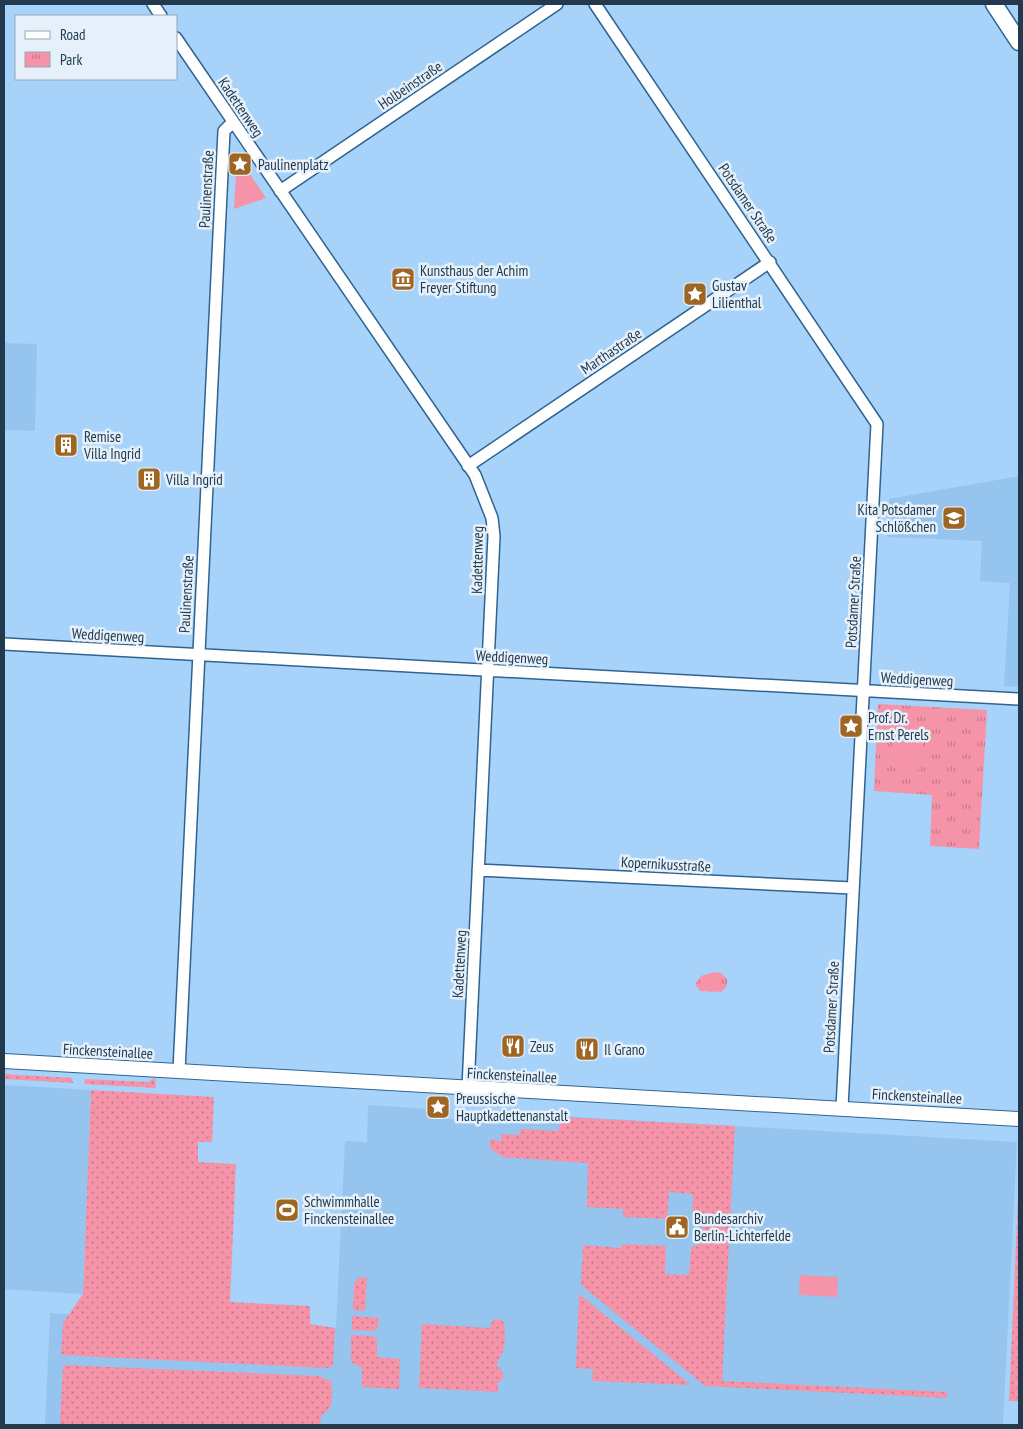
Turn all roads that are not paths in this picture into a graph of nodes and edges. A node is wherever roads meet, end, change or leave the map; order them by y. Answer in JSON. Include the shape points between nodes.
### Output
{"nodes":[{"id":1,"x":153,"y":4,"type":"edge"},
{"id":2,"x":556,"y":4,"type":"edge"},
{"id":3,"x":595,"y":4,"type":"edge"},
{"id":4,"x":994,"y":4,"type":"edge"},
{"id":5,"x":160,"y":15,"type":"edge"},
{"id":6,"x":178,"y":41,"type":"edge"},
{"id":7,"x":1019,"y":42,"type":"edge"},
{"id":8,"x":233,"y":122,"type":"junction"},
{"id":9,"x":280,"y":191,"type":"junction"},
{"id":10,"x":770,"y":262,"type":"junction"},
{"id":11,"x":468,"y":466,"type":"junction"},
{"id":12,"x":4,"y":644,"type":"edge"},
{"id":13,"x":198,"y":654,"type":"junction"},
{"id":14,"x":489,"y":671,"type":"junction"},
{"id":15,"x":863,"y":691,"type":"junction"},
{"id":16,"x":1019,"y":699,"type":"edge"},
{"id":17,"x":478,"y":870,"type":"junction"},
{"id":18,"x":852,"y":888,"type":"junction"},
{"id":19,"x":4,"y":1061,"type":"edge"},
{"id":20,"x":179,"y":1071,"type":"junction"},
{"id":21,"x":468,"y":1088,"type":"junction"},
{"id":22,"x":842,"y":1108,"type":"junction"},
{"id":23,"x":1019,"y":1119,"type":"edge"}],
"edges":[{"from":1,"to":5,"type":"street"},
{"from":2,"to":9,"type":"street","name":"Holbeinstraße"},
{"from":3,"to":10,"type":"street","name":"Potsdamer Straße"},
{"from":4,"to":7,"type":"main road"},
{"from":6,"to":8,"type":"street","name":"Kadettenweg"},
{"from":8,"to":9,"type":"street","name":"Kadettenweg"},
{"from":8,"to":13,"type":"street","name":"Paulinenstraße","via":[[224,132]]},
{"from":9,"to":11,"type":"street","name":"Kadettenweg"},
{"from":10,"to":11,"type":"street","name":"Marthastraße"},
{"from":10,"to":15,"type":"street","name":"Potsdamer Straße","via":[[876,419]]},
{"from":11,"to":14,"type":"street","name":"Kadettenweg","via":[[484,494],[494,536]]},
{"from":12,"to":13,"type":"street","name":"Weddigenweg"},
{"from":13,"to":14,"type":"street","name":"Weddigenweg"},
{"from":13,"to":20,"type":"street","name":"Paulinenstraße"},
{"from":14,"to":15,"type":"street","name":"Weddigenweg"},
{"from":14,"to":17,"type":"street","name":"Kadettenweg"},
{"from":15,"to":16,"type":"street","name":"Weddigenweg"},
{"from":15,"to":18,"type":"street","name":"Potsdamer Straße"},
{"from":17,"to":18,"type":"street","name":"Kopernikusstraße"},
{"from":17,"to":21,"type":"street","name":"Kadettenweg"},
{"from":18,"to":22,"type":"street","name":"Potsdamer Straße"},
{"from":19,"to":20,"type":"street","name":"Finckensteinallee"},
{"from":20,"to":21,"type":"street","name":"Finckensteinallee"},
{"from":21,"to":22,"type":"street","name":"Finckensteinallee"},
{"from":22,"to":23,"type":"street","name":"Finckensteinallee"}]}
